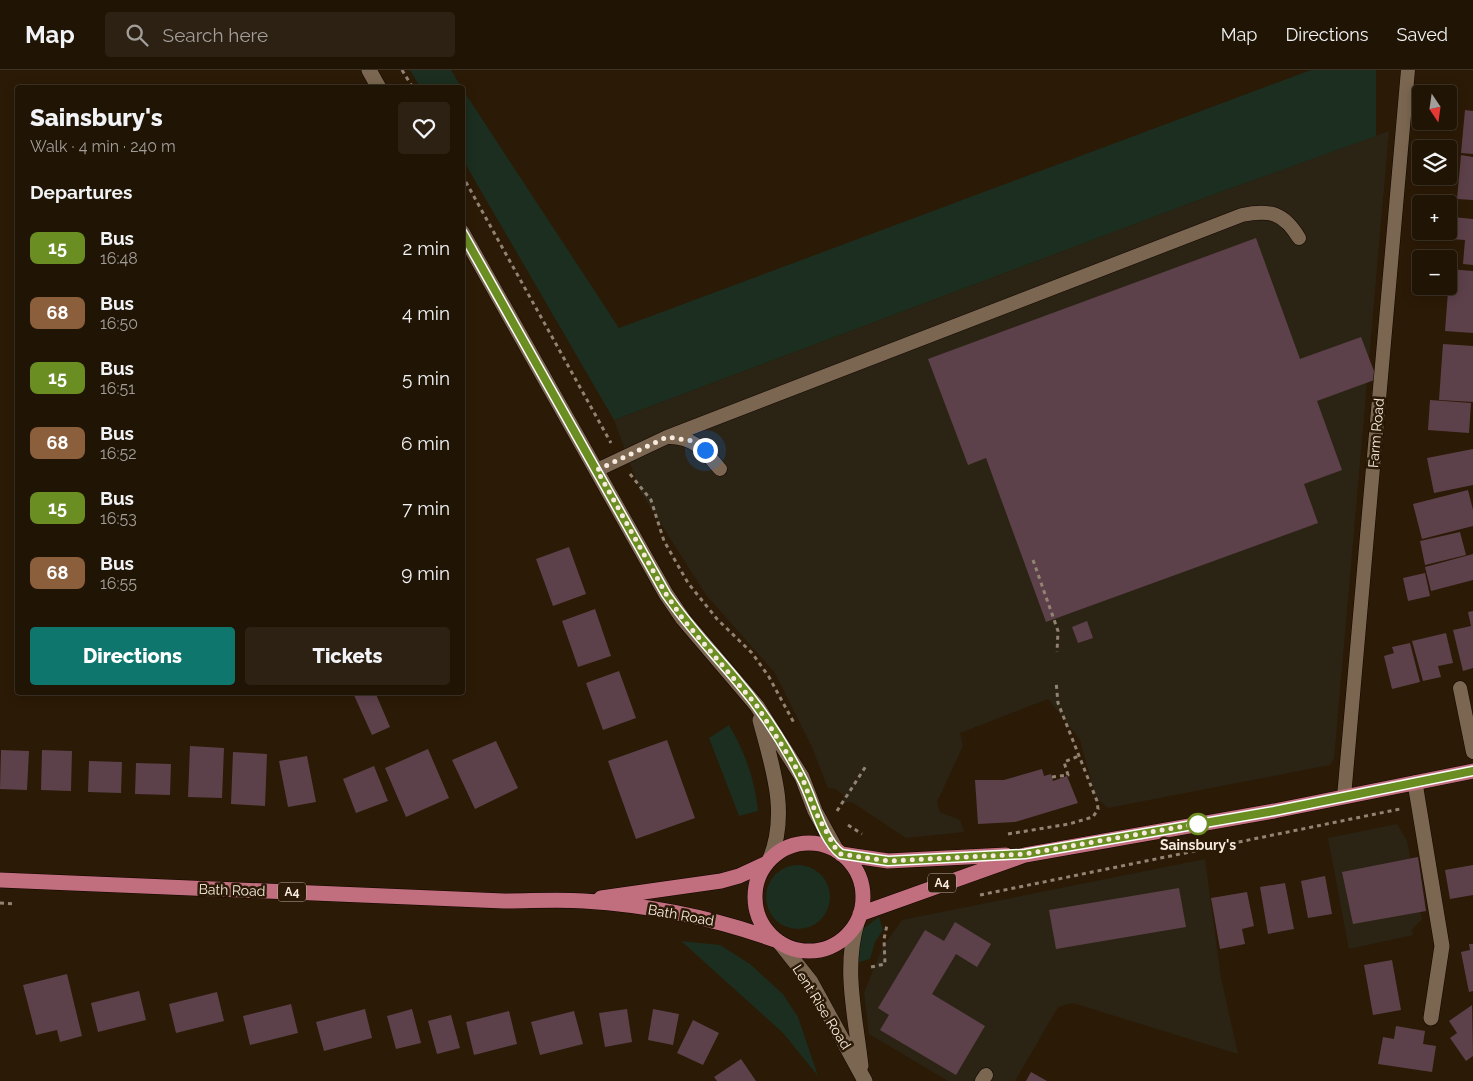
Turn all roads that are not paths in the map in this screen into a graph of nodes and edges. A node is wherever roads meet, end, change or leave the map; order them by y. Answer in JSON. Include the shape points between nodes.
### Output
{"nodes":[{"id":1,"x":369,"y":70,"type":"edge"},
{"id":2,"x":1408,"y":70,"type":"edge"},
{"id":3,"x":377,"y":85,"type":"edge"},
{"id":4,"x":465,"y":237,"type":"edge"},
{"id":5,"x":1299,"y":238,"type":"dead end"},
{"id":6,"x":667,"y":437,"type":"junction"},
{"id":7,"x":720,"y":469,"type":"dead end"},
{"id":8,"x":597,"y":470,"type":"junction"},
{"id":9,"x":1460,"y":688,"type":"dead end"},
{"id":10,"x":757,"y":706,"type":"junction"},
{"id":11,"x":1473,"y":752,"type":"edge"},
{"id":12,"x":1473,"y":771,"type":"edge"},
{"id":13,"x":1415,"y":783,"type":"junction"},
{"id":14,"x":1344,"y":797,"type":"junction"},
{"id":15,"x":839,"y":852,"type":"junction"},
{"id":16,"x":1025,"y":854,"type":"junction"},
{"id":17,"x":769,"y":861,"type":"junction"},
{"id":18,"x":0,"y":880,"type":"edge"},
{"id":19,"x":584,"y":901,"type":"junction"},
{"id":20,"x":858,"y":918,"type":"junction"},
{"id":21,"x":778,"y":942,"type":"junction"},
{"id":22,"x":1431,"y":1018,"type":"dead end"},
{"id":23,"x":864,"y":1077,"type":"edge"}],
"edges":[{"from":1,"to":3,"type":"main road"},
{"from":2,"to":14,"type":"lane","name":"Farm Road"},
{"from":4,"to":8,"type":"main road"},
{"from":5,"to":6,"type":"lane","via":[[1292,226],[1272,213],[1259,211],[1242,215]]},
{"from":6,"to":7,"type":"lane","via":[[693,441]]},
{"from":6,"to":8,"type":"lane"},
{"from":8,"to":10,"type":"main road","via":[[666,594],[683,619]]},
{"from":9,"to":11,"type":"lane"},
{"from":10,"to":15,"type":"main road","via":[[802,777],[819,818]]},
{"from":10,"to":17,"type":"main road","via":[[780,805],[778,834]]},
{"from":12,"to":13,"type":"main road","number":"A4"},
{"from":13,"to":14,"type":"main road","number":"A4"},
{"from":13,"to":22,"type":"main road","via":[[1442,946]]},
{"from":14,"to":16,"type":"main road","number":"A4"},
{"from":15,"to":16,"type":"main road","number":"A4","via":[[888,861]]},
{"from":15,"to":17,"type":"main road","via":[[820,844],[803,843],[785,849]]},
{"from":15,"to":20,"type":"main road","via":[[853,866],[861,882],[863,897]]},
{"from":16,"to":20,"type":"main road","number":"A4"},
{"from":17,"to":19,"type":"main road","name":"Bath Road","number":"A4","via":[[721,881]]},
{"from":17,"to":21,"type":"main road","via":[[755,888],[755,903],[765,930]]},
{"from":18,"to":19,"type":"main road","name":"Bath Road","number":"A4","via":[[504,901]]},
{"from":19,"to":21,"type":"main road","name":"Bath Road","number":"A4","via":[[706,919]]},
{"from":20,"to":21,"type":"main road","via":[[839,942],[825,949],[812,952],[796,950]]},
{"from":20,"to":23,"type":"main road","name":"Lent Rise Road","via":[[850,952],[850,972]]},
{"from":21,"to":23,"type":"main road","name":"Lent Rise Road","via":[[811,982]]}]}
